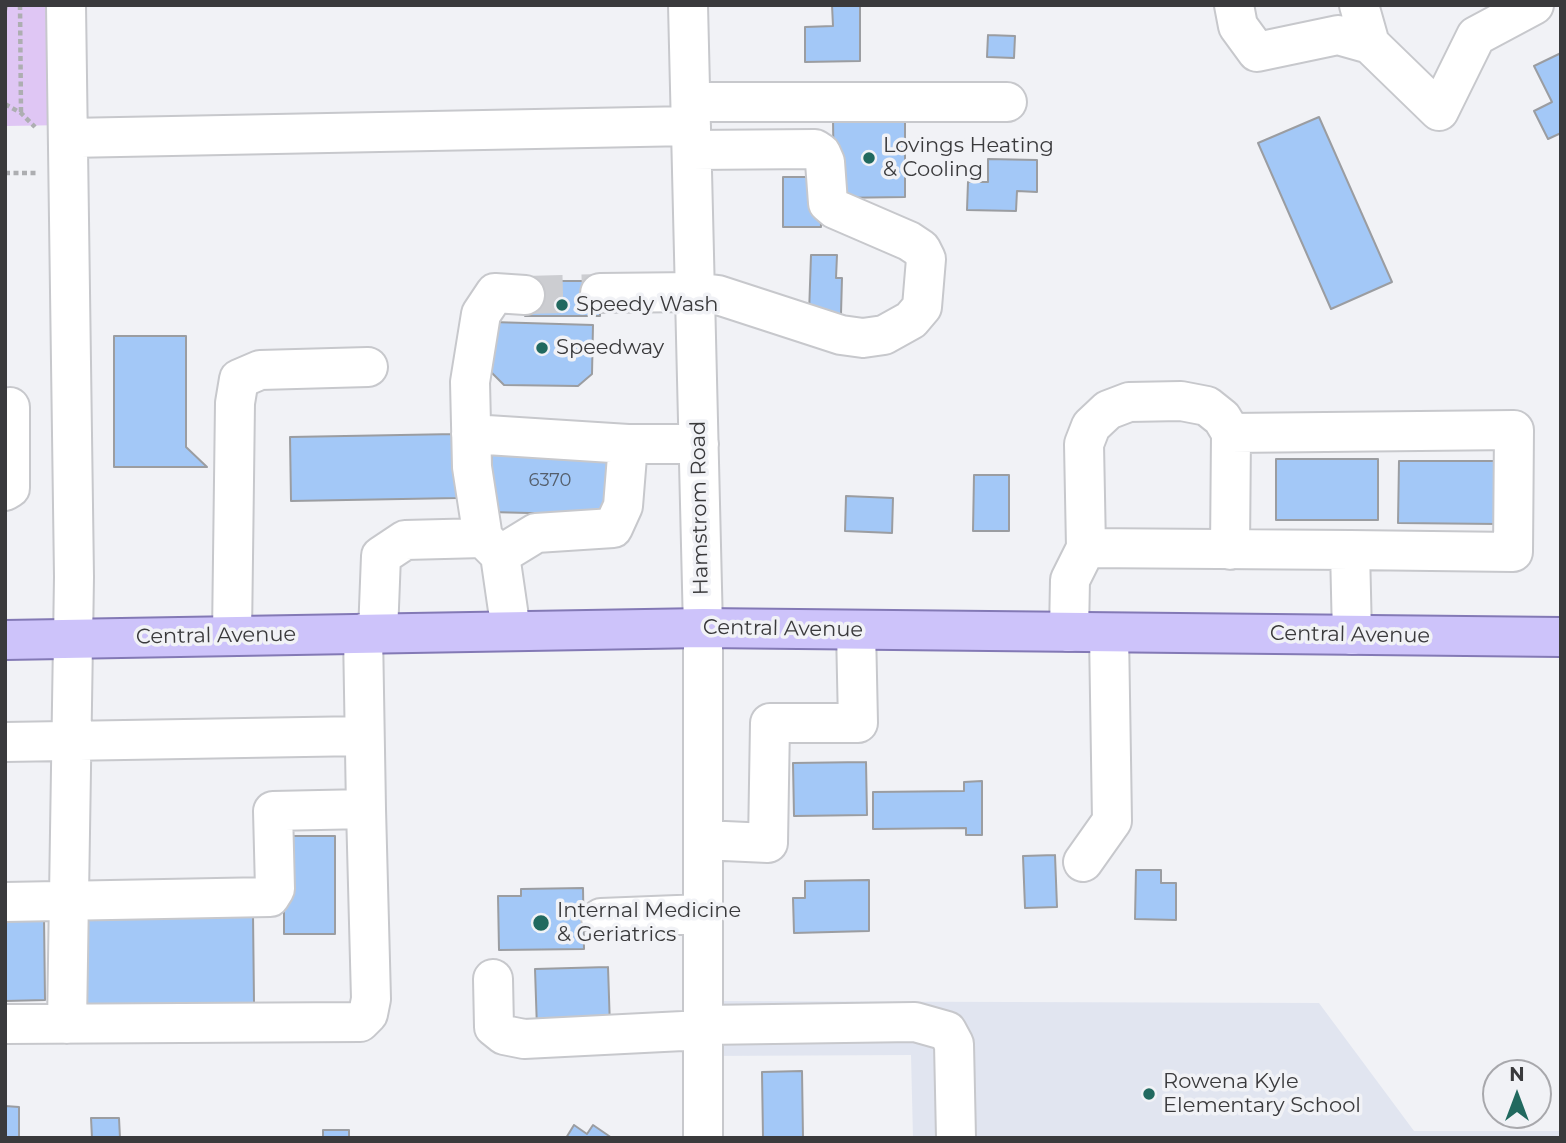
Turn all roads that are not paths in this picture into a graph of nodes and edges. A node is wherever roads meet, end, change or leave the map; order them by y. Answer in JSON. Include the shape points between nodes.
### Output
{"nodes":[{"id":1,"x":66,"y":5,"type":"edge"},
{"id":2,"x":688,"y":5,"type":"edge"},
{"id":3,"x":1234,"y":5,"type":"edge"},
{"id":4,"x":1359,"y":5,"type":"edge"},
{"id":5,"x":1534,"y":5,"type":"edge"},
{"id":6,"x":1370,"y":44,"type":"junction"},
{"id":7,"x":1007,"y":102,"type":"dead end"},
{"id":8,"x":691,"y":126,"type":"junction"},
{"id":9,"x":51,"y":145,"type":"junction"},
{"id":10,"x":695,"y":292,"type":"junction"},
{"id":11,"x":600,"y":293,"type":"tunnel mouth"},
{"id":12,"x":525,"y":295,"type":"tunnel mouth"},
{"id":13,"x":368,"y":367,"type":"dead end"},
{"id":14,"x":72,"y":405,"type":"junction"},
{"id":15,"x":8,"y":407,"type":"edge"},
{"id":16,"x":1231,"y":433,"type":"junction"},
{"id":17,"x":471,"y":434,"type":"junction"},
{"id":18,"x":628,"y":444,"type":"junction"},
{"id":19,"x":699,"y":444,"type":"junction"},
{"id":20,"x":5,"y":491,"type":"edge"},
{"id":21,"x":492,"y":546,"type":"junction"},
{"id":22,"x":1086,"y":548,"type":"junction"},
{"id":23,"x":1230,"y":550,"type":"junction"},
{"id":24,"x":1350,"y":550,"type":"junction"},
{"id":25,"x":703,"y":628,"type":"junction"},
{"id":26,"x":856,"y":630,"type":"junction"},
{"id":27,"x":511,"y":631,"type":"junction"},
{"id":28,"x":1069,"y":632,"type":"junction"},
{"id":29,"x":370,"y":633,"type":"junction"},
{"id":30,"x":1109,"y":633,"type":"junction"},
{"id":31,"x":232,"y":635,"type":"junction"},
{"id":32,"x":1352,"y":635,"type":"junction"},
{"id":33,"x":1561,"y":637,"type":"edge"},
{"id":34,"x":71,"y":639,"type":"junction"},
{"id":35,"x":5,"y":640,"type":"edge"},
{"id":36,"x":364,"y":736,"type":"junction"},
{"id":37,"x":5,"y":742,"type":"edge"},
{"id":38,"x":71,"y":742,"type":"junction"},
{"id":39,"x":366,"y":809,"type":"junction"},
{"id":40,"x":702,"y":840,"type":"junction"},
{"id":41,"x":1083,"y":862,"type":"dead end"},
{"id":42,"x":5,"y":902,"type":"edge"},
{"id":43,"x":68,"y":902,"type":"junction"},
{"id":44,"x":702,"y":914,"type":"junction"},
{"id":45,"x":601,"y":918,"type":"dead end"},
{"id":46,"x":493,"y":979,"type":"dead end"},
{"id":47,"x":5,"y":1024,"type":"edge"},
{"id":48,"x":67,"y":1024,"type":"junction"},
{"id":49,"x":702,"y":1027,"type":"junction"},
{"id":50,"x":702,"y":1138,"type":"edge"},
{"id":51,"x":956,"y":1138,"type":"edge"}],
"edges":[{"from":1,"to":9,"type":"street"},
{"from":2,"to":8,"type":"street","name":"Hamstrom Road"},
{"from":3,"to":6,"type":"street","via":[[1238,26],[1257,52],[1338,35]]},
{"from":4,"to":6,"type":"street"},
{"from":5,"to":6,"type":"street","via":[[1476,36],[1439,111]]},
{"from":7,"to":8,"type":"street"},
{"from":8,"to":9,"type":"street"},
{"from":8,"to":10,"type":"street","name":"Hamstrom Road"},
{"from":8,"to":10,"type":"street","via":[[815,149],[825,162],[828,203],[909,241],[921,249],[926,260],[922,307],[911,320],[884,335],[863,338]]},
{"from":9,"to":14,"type":"street"},
{"from":10,"to":11,"type":"street"},
{"from":10,"to":19,"type":"street","name":"Hamstrom Road"},
{"from":12,"to":17,"type":"street","via":[[495,293],[481,314],[470,382]]},
{"from":13,"to":31,"type":"street","via":[[260,370],[239,379]]},
{"from":14,"to":15,"type":"street"},
{"from":14,"to":34,"type":"street"},
{"from":15,"to":20,"type":"street","via":[[10,488]]},
{"from":16,"to":22,"type":"street","via":[[1207,406],[1181,401],[1129,402],[1108,410],[1091,426],[1084,444]]},
{"from":16,"to":23,"type":"street"},
{"from":16,"to":24,"type":"street","via":[[1514,430],[1513,552]]},
{"from":17,"to":18,"type":"street"},
{"from":17,"to":21,"type":"street","via":[[472,467]]},
{"from":18,"to":19,"type":"street"},
{"from":18,"to":21,"type":"street","via":[[623,506],[613,528],[536,533]]},
{"from":19,"to":25,"type":"street","name":"Hamstrom Road"},
{"from":21,"to":27,"type":"street"},
{"from":21,"to":29,"type":"street","via":[[405,540],[381,556]]},
{"from":22,"to":23,"type":"street"},
{"from":22,"to":28,"type":"street","via":[[1070,580]]},
{"from":23,"to":24,"type":"street"},
{"from":24,"to":32,"type":"street"},
{"from":25,"to":26,"type":"main road","name":"Central Avenue"},
{"from":25,"to":27,"type":"main road","name":"Central Avenue"},
{"from":25,"to":40,"type":"street","name":"Hamstrom Road"},
{"from":26,"to":28,"type":"main road","name":"Central Avenue"},
{"from":26,"to":40,"type":"street","via":[[858,723],[770,723],[768,843]]},
{"from":27,"to":29,"type":"main road","name":"Central Avenue"},
{"from":28,"to":30,"type":"main road","name":"Central Avenue"},
{"from":29,"to":31,"type":"main road","name":"Central Avenue"},
{"from":29,"to":36,"type":"street"},
{"from":30,"to":32,"type":"main road","name":"Central Avenue"},
{"from":30,"to":41,"type":"street","via":[[1112,821]]},
{"from":31,"to":34,"type":"main road","name":"Central Avenue"},
{"from":32,"to":33,"type":"main road","name":"Central Avenue"},
{"from":34,"to":35,"type":"main road","name":"Central Avenue"},
{"from":34,"to":38,"type":"street"},
{"from":36,"to":38,"type":"street"},
{"from":36,"to":39,"type":"street"},
{"from":37,"to":38,"type":"street"},
{"from":38,"to":43,"type":"street"},
{"from":39,"to":43,"type":"street","via":[[273,811],[275,889],[270,897]]},
{"from":39,"to":48,"type":"street","via":[[371,999],[368,1014],[360,1022]]},
{"from":40,"to":44,"type":"street","name":"Hamstrom Road"},
{"from":42,"to":43,"type":"street"},
{"from":43,"to":48,"type":"street"},
{"from":44,"to":45,"type":"street"},
{"from":44,"to":49,"type":"street","name":"Hamstrom Road"},
{"from":46,"to":49,"type":"street","via":[[494,1027],[503,1035],[524,1039]]},
{"from":47,"to":48,"type":"street"},
{"from":49,"to":50,"type":"street","name":"Hamstrom Road"},
{"from":49,"to":51,"type":"street","via":[[915,1022],[947,1031],[954,1044]]}]}
